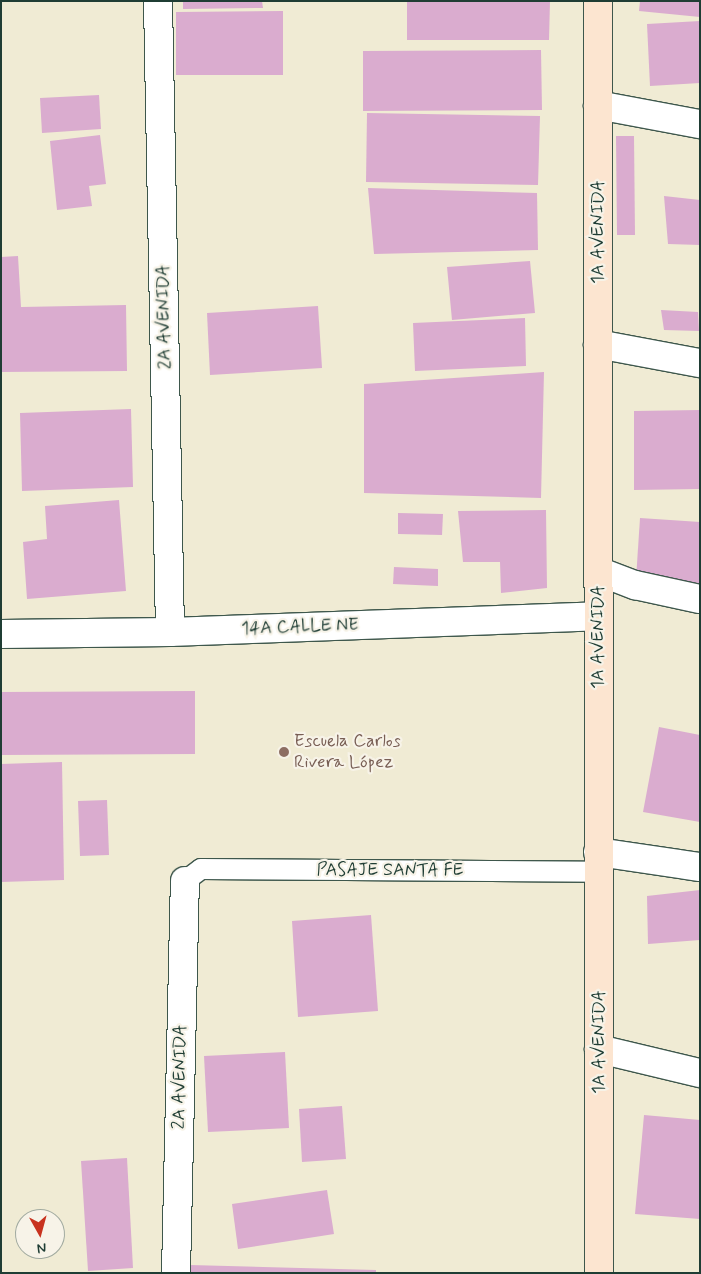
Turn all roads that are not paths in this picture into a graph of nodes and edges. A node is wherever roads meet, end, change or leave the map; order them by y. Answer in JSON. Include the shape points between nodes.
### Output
{"nodes":[{"id":1,"x":158,"y":1,"type":"edge"},
{"id":2,"x":598,"y":1,"type":"edge"},
{"id":3,"x":598,"y":105,"type":"junction"},
{"id":4,"x":700,"y":124,"type":"edge"},
{"id":5,"x":598,"y":344,"type":"junction"},
{"id":6,"x":700,"y":363,"type":"edge"},
{"id":7,"x":598,"y":570,"type":"junction"},
{"id":8,"x":700,"y":599,"type":"edge"},
{"id":9,"x":598,"y":616,"type":"junction"},
{"id":10,"x":170,"y":632,"type":"junction"},
{"id":11,"x":1,"y":634,"type":"edge"},
{"id":12,"x":598,"y":862,"type":"junction"},
{"id":13,"x":700,"y":867,"type":"edge"},
{"id":14,"x":185,"y":881,"type":"joint"},
{"id":15,"x":599,"y":1050,"type":"junction"},
{"id":16,"x":700,"y":1073,"type":"edge"},
{"id":17,"x":176,"y":1273,"type":"edge"},
{"id":18,"x":599,"y":1273,"type":"edge"}],
"edges":[{"from":1,"to":10,"type":"street","name":"2A AVENIDA"},
{"from":2,"to":3,"type":"street","name":"1A AVENIDA"},
{"from":3,"to":4,"type":"street"},
{"from":3,"to":5,"type":"street","name":"1A AVENIDA"},
{"from":5,"to":6,"type":"street"},
{"from":5,"to":7,"type":"street","name":"1A AVENIDA"},
{"from":7,"to":8,"type":"street","via":[[634,585]]},
{"from":7,"to":9,"type":"street","name":"1A AVENIDA"},
{"from":9,"to":10,"type":"street","name":"14A CALLE NE"},
{"from":9,"to":12,"type":"street","name":"1A AVENIDA"},
{"from":10,"to":11,"type":"street","name":"14A CALLE NE"},
{"from":12,"to":13,"type":"street"},
{"from":12,"to":14,"type":"lane","name":"PASAJE SANTA FE","via":[[201,869]]},
{"from":12,"to":15,"type":"street","name":"1A AVENIDA"},
{"from":14,"to":17,"type":"street","name":"2A AVENIDA"},
{"from":15,"to":16,"type":"street"},
{"from":15,"to":18,"type":"street","name":"1A AVENIDA"}]}
